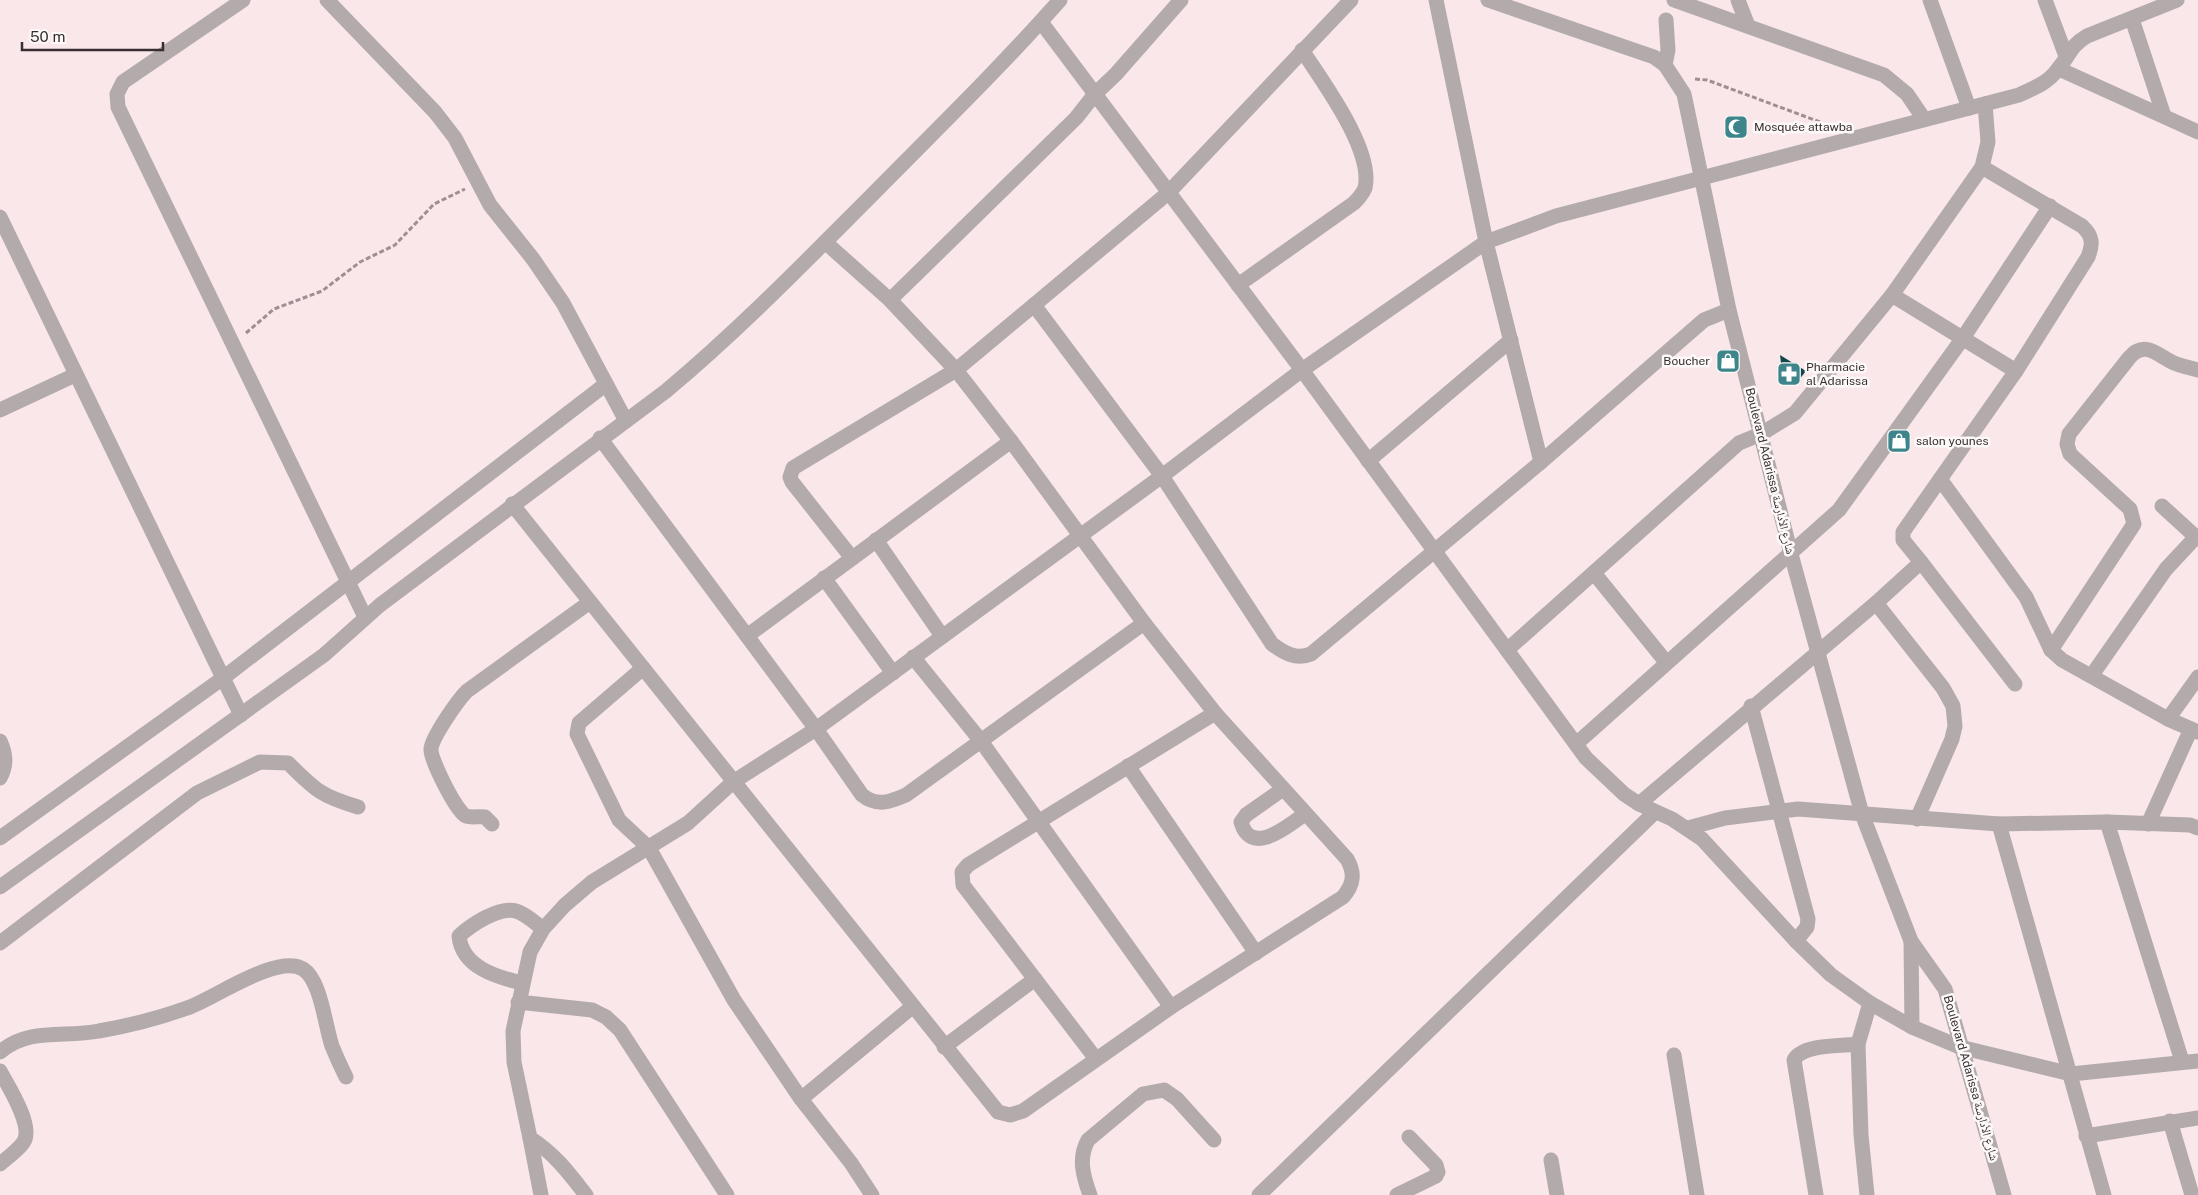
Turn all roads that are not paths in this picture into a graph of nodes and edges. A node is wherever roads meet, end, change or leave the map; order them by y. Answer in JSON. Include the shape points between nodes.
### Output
{"nodes":[{"id":1,"x":243,"y":0,"type":"edge"},
{"id":2,"x":327,"y":0,"type":"edge"},
{"id":3,"x":1060,"y":0,"type":"edge"},
{"id":4,"x":1181,"y":0,"type":"edge"},
{"id":5,"x":1351,"y":0,"type":"edge"},
{"id":6,"x":1436,"y":0,"type":"edge"},
{"id":7,"x":1488,"y":0,"type":"edge"},
{"id":8,"x":1674,"y":0,"type":"edge"},
{"id":9,"x":1738,"y":0,"type":"edge"},
{"id":10,"x":1930,"y":0,"type":"edge"},
{"id":11,"x":2045,"y":0,"type":"edge"},
{"id":12,"x":2177,"y":0,"type":"edge"},
{"id":13,"x":2132,"y":19,"type":"junction"},
{"id":14,"x":1666,"y":20,"type":"dead end"},
{"id":15,"x":1041,"y":22,"type":"junction"},
{"id":16,"x":1748,"y":26,"type":"junction"},
{"id":17,"x":1302,"y":50,"type":"junction"},
{"id":18,"x":2062,"y":62,"type":"junction"},
{"id":19,"x":1665,"y":65,"type":"junction"},
{"id":20,"x":1095,"y":94,"type":"junction"},
{"id":21,"x":1986,"y":104,"type":"junction"},
{"id":22,"x":1969,"y":108,"type":"junction"},
{"id":23,"x":2164,"y":116,"type":"junction"},
{"id":24,"x":1924,"y":119,"type":"junction"},
{"id":25,"x":2198,"y":132,"type":"edge"},
{"id":26,"x":1982,"y":167,"type":"junction"},
{"id":27,"x":1701,"y":179,"type":"junction"},
{"id":28,"x":1168,"y":193,"type":"junction"},
{"id":29,"x":2050,"y":206,"type":"junction"},
{"id":30,"x":0,"y":217,"type":"edge"},
{"id":31,"x":825,"y":242,"type":"junction"},
{"id":32,"x":1486,"y":242,"type":"junction"},
{"id":33,"x":1238,"y":285,"type":"junction"},
{"id":34,"x":1892,"y":295,"type":"junction"},
{"id":35,"x":890,"y":300,"type":"junction"},
{"id":36,"x":1034,"y":305,"type":"junction"},
{"id":37,"x":1728,"y":310,"type":"junction"},
{"id":38,"x":1963,"y":338,"type":"junction"},
{"id":39,"x":1511,"y":340,"type":"junction"},
{"id":40,"x":956,"y":370,"type":"junction"},
{"id":41,"x":1302,"y":370,"type":"junction"},
{"id":42,"x":2198,"y":370,"type":"edge"},
{"id":43,"x":2016,"y":371,"type":"junction"},
{"id":44,"x":75,"y":375,"type":"junction"},
{"id":45,"x":606,"y":384,"type":"junction"},
{"id":46,"x":0,"y":410,"type":"edge"},
{"id":47,"x":626,"y":421,"type":"junction"},
{"id":48,"x":1760,"y":434,"type":"junction"},
{"id":49,"x":600,"y":438,"type":"junction"},
{"id":50,"x":1011,"y":440,"type":"junction"},
{"id":51,"x":1368,"y":460,"type":"junction"},
{"id":52,"x":1541,"y":462,"type":"junction"},
{"id":53,"x":1162,"y":476,"type":"junction"},
{"id":54,"x":1940,"y":479,"type":"junction"},
{"id":55,"x":512,"y":504,"type":"junction"},
{"id":56,"x":2162,"y":506,"type":"dead end"},
{"id":57,"x":1080,"y":535,"type":"junction"},
{"id":58,"x":2197,"y":538,"type":"edge"},
{"id":59,"x":876,"y":540,"type":"junction"},
{"id":60,"x":1436,"y":552,"type":"junction"},
{"id":61,"x":1791,"y":554,"type":"junction"},
{"id":62,"x":852,"y":558,"type":"junction"},
{"id":63,"x":1920,"y":562,"type":"junction"},
{"id":64,"x":1594,"y":573,"type":"junction"},
{"id":65,"x":824,"y":578,"type":"junction"},
{"id":66,"x":348,"y":584,"type":"junction"},
{"id":67,"x":590,"y":602,"type":"junction"},
{"id":68,"x":1876,"y":603,"type":"junction"},
{"id":69,"x":365,"y":618,"type":"junction"},
{"id":70,"x":1144,"y":624,"type":"junction"},
{"id":71,"x":747,"y":636,"type":"junction"},
{"id":72,"x":942,"y":636,"type":"junction"},
{"id":73,"x":1818,"y":649,"type":"junction"},
{"id":74,"x":1507,"y":650,"type":"junction"},
{"id":75,"x":2051,"y":650,"type":"junction"},
{"id":76,"x":913,"y":657,"type":"junction"},
{"id":77,"x":1666,"y":662,"type":"junction"},
{"id":78,"x":643,"y":668,"type":"junction"},
{"id":79,"x":893,"y":672,"type":"junction"},
{"id":80,"x":2092,"y":676,"type":"junction"},
{"id":81,"x":2198,"y":677,"type":"edge"},
{"id":82,"x":223,"y":678,"type":"junction"},
{"id":83,"x":2015,"y":684,"type":"dead end"},
{"id":84,"x":1752,"y":706,"type":"junction"},
{"id":85,"x":1215,"y":713,"type":"junction"},
{"id":86,"x":241,"y":715,"type":"junction"},
{"id":87,"x":2168,"y":720,"type":"junction"},
{"id":88,"x":816,"y":729,"type":"junction"},
{"id":89,"x":2194,"y":730,"type":"edge"},
{"id":90,"x":0,"y":741,"type":"edge"},
{"id":91,"x":981,"y":741,"type":"junction"},
{"id":92,"x":1576,"y":744,"type":"junction"},
{"id":93,"x":1128,"y":766,"type":"junction"},
{"id":94,"x":0,"y":778,"type":"edge"},
{"id":95,"x":733,"y":782,"type":"junction"},
{"id":96,"x":1283,"y":789,"type":"junction"},
{"id":97,"x":1639,"y":804,"type":"junction"},
{"id":98,"x":358,"y":806,"type":"dead end"},
{"id":99,"x":1780,"y":811,"type":"junction"},
{"id":100,"x":1655,"y":812,"type":"junction"},
{"id":101,"x":1305,"y":814,"type":"junction"},
{"id":102,"x":1862,"y":814,"type":"junction"},
{"id":103,"x":1917,"y":819,"type":"junction"},
{"id":104,"x":1038,"y":821,"type":"junction"},
{"id":105,"x":2106,"y":822,"type":"junction"},
{"id":106,"x":492,"y":824,"type":"dead end"},
{"id":107,"x":1999,"y":824,"type":"junction"},
{"id":108,"x":2148,"y":824,"type":"junction"},
{"id":109,"x":1688,"y":828,"type":"junction"},
{"id":110,"x":2198,"y":828,"type":"edge"},
{"id":111,"x":0,"y":838,"type":"edge"},
{"id":112,"x":649,"y":848,"type":"junction"},
{"id":113,"x":0,"y":886,"type":"edge"},
{"id":114,"x":543,"y":929,"type":"junction"},
{"id":115,"x":1911,"y":941,"type":"junction"},
{"id":116,"x":1796,"y":942,"type":"junction"},
{"id":117,"x":0,"y":943,"type":"edge"},
{"id":118,"x":1256,"y":953,"type":"junction"},
{"id":119,"x":1035,"y":979,"type":"junction"},
{"id":120,"x":522,"y":983,"type":"junction"},
{"id":121,"x":518,"y":1002,"type":"junction"},
{"id":122,"x":1870,"y":1003,"type":"junction"},
{"id":123,"x":912,"y":1007,"type":"junction"},
{"id":124,"x":1171,"y":1007,"type":"junction"},
{"id":125,"x":1912,"y":1027,"type":"junction"},
{"id":126,"x":1858,"y":1044,"type":"junction"},
{"id":127,"x":1960,"y":1046,"type":"junction"},
{"id":128,"x":944,"y":1047,"type":"junction"},
{"id":129,"x":0,"y":1052,"type":"edge"},
{"id":130,"x":1674,"y":1055,"type":"dead end"},
{"id":131,"x":1096,"y":1059,"type":"junction"},
{"id":132,"x":2182,"y":1061,"type":"junction"},
{"id":133,"x":2198,"y":1061,"type":"edge"},
{"id":134,"x":0,"y":1070,"type":"edge"},
{"id":135,"x":2071,"y":1074,"type":"junction"},
{"id":136,"x":346,"y":1077,"type":"dead end"},
{"id":137,"x":801,"y":1099,"type":"junction"},
{"id":138,"x":2198,"y":1118,"type":"edge"},
{"id":139,"x":2170,"y":1121,"type":"junction"},
{"id":140,"x":2086,"y":1136,"type":"junction"},
{"id":141,"x":1409,"y":1137,"type":"dead end"},
{"id":142,"x":530,"y":1138,"type":"junction"},
{"id":143,"x":1214,"y":1140,"type":"dead end"},
{"id":144,"x":1551,"y":1160,"type":"dead end"},
{"id":145,"x":0,"y":1164,"type":"edge"},
{"id":146,"x":1269,"y":1192,"type":"edge"},
{"id":147,"x":541,"y":1195,"type":"edge"},
{"id":148,"x":586,"y":1195,"type":"edge"},
{"id":149,"x":726,"y":1195,"type":"edge"},
{"id":150,"x":872,"y":1195,"type":"edge"},
{"id":151,"x":1090,"y":1195,"type":"edge"},
{"id":152,"x":1397,"y":1195,"type":"edge"},
{"id":153,"x":1557,"y":1195,"type":"edge"},
{"id":154,"x":1697,"y":1195,"type":"edge"},
{"id":155,"x":1816,"y":1195,"type":"edge"},
{"id":156,"x":1867,"y":1195,"type":"edge"},
{"id":157,"x":2004,"y":1195,"type":"edge"},
{"id":158,"x":2104,"y":1195,"type":"edge"},
{"id":159,"x":2192,"y":1195,"type":"edge"}],
"edges":[{"from":1,"to":66,"type":"street","via":[[128,77],[119,87],[116,100]]},
{"from":2,"to":45,"type":"street","via":[[446,125],[503,222],[549,280]]},
{"from":3,"to":15,"type":"street"},
{"from":4,"to":20,"type":"street"},
{"from":5,"to":17,"type":"street"},
{"from":6,"to":32,"type":"street"},
{"from":7,"to":19,"type":"street","name":"Boulevard Adarissa شارع الأدارسة","via":[[1654,57]]},
{"from":8,"to":16,"type":"street"},
{"from":9,"to":16,"type":"street"},
{"from":10,"to":22,"type":"street"},
{"from":11,"to":18,"type":"street"},
{"from":12,"to":13,"type":"street"},
{"from":13,"to":18,"type":"street","via":[[2087,36],[2074,44]]},
{"from":13,"to":23,"type":"street"},
{"from":14,"to":19,"type":"street","via":[[1668,50]]},
{"from":15,"to":20,"type":"street"},
{"from":15,"to":31,"type":"street"},
{"from":16,"to":24,"type":"street","via":[[1884,75],[1907,94]]},
{"from":17,"to":28,"type":"street"},
{"from":17,"to":33,"type":"street","via":[[1339,106],[1361,151],[1367,174],[1365,190],[1354,203]]},
{"from":18,"to":21,"type":"street","via":[[2042,85]]},
{"from":18,"to":23,"type":"street"},
{"from":19,"to":27,"type":"street","name":"Boulevard Adarissa شارع الأدارسة","via":[[1684,94]]},
{"from":20,"to":28,"type":"street"},
{"from":20,"to":35,"type":"street","via":[[1076,118]]},
{"from":21,"to":22,"type":"street"},
{"from":21,"to":26,"type":"street","via":[[1988,142]]},
{"from":22,"to":24,"type":"street"},
{"from":23,"to":25,"type":"street"},
{"from":24,"to":27,"type":"street"},
{"from":26,"to":29,"type":"street"},
{"from":26,"to":34,"type":"street"},
{"from":27,"to":32,"type":"street","via":[[1556,216]]},
{"from":27,"to":37,"type":"street","name":"Boulevard Adarissa شارع الأدارسة"},
{"from":28,"to":33,"type":"street"},
{"from":28,"to":36,"type":"street"},
{"from":29,"to":38,"type":"street"},
{"from":29,"to":43,"type":"street","via":[[2088,231],[2091,247],[2088,257]]},
{"from":30,"to":44,"type":"street"},
{"from":31,"to":35,"type":"street"},
{"from":31,"to":47,"type":"street","via":[[708,356]]},
{"from":32,"to":39,"type":"street"},
{"from":32,"to":41,"type":"street"},
{"from":33,"to":41,"type":"street"},
{"from":34,"to":38,"type":"street"},
{"from":34,"to":48,"type":"street","via":[[1795,413]]},
{"from":35,"to":40,"type":"street"},
{"from":36,"to":40,"type":"street"},
{"from":36,"to":53,"type":"street"},
{"from":37,"to":48,"type":"street","name":"Boulevard Adarissa شارع الأدارسة"},
{"from":37,"to":52,"type":"street","via":[[1704,320]]},
{"from":38,"to":43,"type":"street"},
{"from":38,"to":61,"type":"street","via":[[1839,510]]},
{"from":39,"to":51,"type":"street"},
{"from":39,"to":52,"type":"street"},
{"from":40,"to":50,"type":"street"},
{"from":40,"to":62,"type":"street","via":[[793,468],[792,482]]},
{"from":41,"to":51,"type":"street"},
{"from":41,"to":53,"type":"street"},
{"from":42,"to":75,"type":"street","via":[[2175,364],[2152,350],[2137,351],[2069,434],[2070,454],[2130,509],[2134,524]]},
{"from":43,"to":54,"type":"street"},
{"from":44,"to":46,"type":"street"},
{"from":44,"to":82,"type":"street"},
{"from":45,"to":47,"type":"street"},
{"from":45,"to":66,"type":"street"},
{"from":47,"to":49,"type":"street"},
{"from":48,"to":61,"type":"street","name":"Boulevard Adarissa شارع الأدارسة"},
{"from":48,"to":64,"type":"street","via":[[1739,444]]},
{"from":49,"to":55,"type":"street"},
{"from":49,"to":71,"type":"street"},
{"from":50,"to":57,"type":"street"},
{"from":50,"to":59,"type":"street"},
{"from":51,"to":60,"type":"street"},
{"from":52,"to":60,"type":"street"},
{"from":53,"to":57,"type":"street"},
{"from":53,"to":60,"type":"street","via":[[1272,644],[1294,656],[1311,654]]},
{"from":54,"to":63,"type":"street","via":[[1903,532],[1902,540]]},
{"from":54,"to":75,"type":"street","via":[[2026,597]]},
{"from":55,"to":67,"type":"street"},
{"from":55,"to":69,"type":"street"},
{"from":56,"to":58,"type":"street"},
{"from":57,"to":70,"type":"street"},
{"from":57,"to":72,"type":"street"},
{"from":58,"to":80,"type":"street","via":[[2166,569]]},
{"from":59,"to":62,"type":"street"},
{"from":59,"to":72,"type":"street"},
{"from":60,"to":74,"type":"street"},
{"from":61,"to":73,"type":"street","name":"Boulevard Adarissa شارع الأدارسة"},
{"from":61,"to":77,"type":"street"},
{"from":62,"to":65,"type":"street"},
{"from":63,"to":68,"type":"street"},
{"from":63,"to":83,"type":"street"},
{"from":64,"to":74,"type":"street"},
{"from":64,"to":77,"type":"street"},
{"from":65,"to":71,"type":"street"},
{"from":65,"to":79,"type":"street"},
{"from":66,"to":69,"type":"street"},
{"from":66,"to":82,"type":"street"},
{"from":67,"to":78,"type":"street"},
{"from":67,"to":106,"type":"street","via":[[467,691],[457,700],[435,739],[431,750],[434,762],[458,810],[466,816],[485,817]]},
{"from":68,"to":73,"type":"street"},
{"from":68,"to":103,"type":"street","via":[[1943,688],[1953,706],[1955,726],[1952,740]]},
{"from":69,"to":86,"type":"street","via":[[335,647]]},
{"from":70,"to":85,"type":"street"},
{"from":70,"to":91,"type":"street"},
{"from":71,"to":88,"type":"street"},
{"from":72,"to":76,"type":"street"},
{"from":73,"to":84,"type":"street"},
{"from":73,"to":102,"type":"street","name":"Boulevard Adarissa شارع الأدارسة"},
{"from":74,"to":92,"type":"street"},
{"from":75,"to":80,"type":"street","via":[[2062,660]]},
{"from":76,"to":79,"type":"street"},
{"from":76,"to":91,"type":"street"},
{"from":77,"to":92,"type":"street"},
{"from":78,"to":95,"type":"street"},
{"from":78,"to":112,"type":"street","via":[[580,723],[577,734],[618,820]]},
{"from":79,"to":88,"type":"street"},
{"from":80,"to":87,"type":"street"},
{"from":81,"to":87,"type":"street"},
{"from":82,"to":86,"type":"street"},
{"from":82,"to":111,"type":"street"},
{"from":84,"to":97,"type":"street"},
{"from":84,"to":99,"type":"street"},
{"from":85,"to":93,"type":"street"},
{"from":85,"to":96,"type":"street"},
{"from":86,"to":113,"type":"street"},
{"from":87,"to":89,"type":"street"},
{"from":88,"to":91,"type":"street","via":[[862,795],[877,803],[906,795]]},
{"from":88,"to":95,"type":"street"},
{"from":89,"to":108,"type":"street"},
{"from":90,"to":94,"type":"street","via":[[6,762]]},
{"from":91,"to":104,"type":"street"},
{"from":92,"to":97,"type":"street","via":[[1598,771]]},
{"from":93,"to":104,"type":"street"},
{"from":93,"to":118,"type":"street"},
{"from":95,"to":112,"type":"street","via":[[688,823]]},
{"from":95,"to":123,"type":"street"},
{"from":96,"to":101,"type":"street"},
{"from":96,"to":101,"type":"street","via":[[1246,815],[1241,822],[1249,835],[1267,838]]},
{"from":97,"to":100,"type":"street"},
{"from":98,"to":117,"type":"street","via":[[329,798],[312,788],[288,763],[260,762],[197,793]]},
{"from":99,"to":102,"type":"street","via":[[1798,809]]},
{"from":99,"to":109,"type":"street","via":[[1725,818]]},
{"from":99,"to":116,"type":"street","via":[[1808,919],[1807,928]]},
{"from":100,"to":109,"type":"street"},
{"from":100,"to":146,"type":"street"},
{"from":101,"to":118,"type":"street","via":[[1347,859],[1353,874],[1352,883],[1343,897]]},
{"from":102,"to":103,"type":"street"},
{"from":102,"to":115,"type":"street","name":"Boulevard Adarissa شارع الأدارسة"},
{"from":103,"to":107,"type":"street"},
{"from":104,"to":119,"type":"street","via":[[968,865],[962,877],[963,886]]},
{"from":104,"to":124,"type":"street"},
{"from":105,"to":107,"type":"street"},
{"from":105,"to":108,"type":"street"},
{"from":105,"to":132,"type":"street"},
{"from":107,"to":135,"type":"street"},
{"from":108,"to":110,"type":"street"},
{"from":109,"to":116,"type":"street","via":[[1715,852]]},
{"from":112,"to":114,"type":"street","via":[[592,882]]},
{"from":112,"to":137,"type":"street","via":[[734,1000]]},
{"from":114,"to":120,"type":"street","via":[[530,952]]},
{"from":114,"to":120,"type":"street","via":[[513,910],[498,912],[459,936],[460,945],[478,968]]},
{"from":115,"to":125,"type":"street","name":"Boulevard Adarissa شارع الأدارسة"},
{"from":115,"to":127,"type":"street","name":"Boulevard Adarissa شارع الأدارسة","via":[[1945,989]]},
{"from":116,"to":122,"type":"street","via":[[1831,975]]},
{"from":118,"to":124,"type":"street"},
{"from":119,"to":128,"type":"street"},
{"from":119,"to":131,"type":"street"},
{"from":120,"to":121,"type":"street"},
{"from":121,"to":142,"type":"street","via":[[513,1031],[514,1062]]},
{"from":121,"to":149,"type":"street","via":[[592,1010],[606,1017],[620,1030]]},
{"from":122,"to":125,"type":"street"},
{"from":122,"to":126,"type":"street"},
{"from":123,"to":128,"type":"street"},
{"from":123,"to":137,"type":"street"},
{"from":124,"to":131,"type":"street"},
{"from":125,"to":127,"type":"street"},
{"from":126,"to":155,"type":"street","via":[[1812,1048],[1797,1054],[1794,1060]]},
{"from":126,"to":156,"type":"street"},
{"from":127,"to":135,"type":"street"},
{"from":127,"to":157,"type":"street","name":"Boulevard Adarissa شارع الأدارسة"},
{"from":128,"to":131,"type":"street","via":[[992,1108],[1010,1115],[1023,1111]]},
{"from":129,"to":136,"type":"street","via":[[20,1040],[39,1034],[97,1032],[189,1008],[225,988],[284,965],[302,968],[313,980],[332,1045]]},
{"from":130,"to":154,"type":"street"},
{"from":132,"to":133,"type":"street"},
{"from":132,"to":135,"type":"street"},
{"from":134,"to":145,"type":"street","via":[[26,1122],[27,1132],[24,1142]]},
{"from":135,"to":140,"type":"street"},
{"from":137,"to":150,"type":"street"},
{"from":138,"to":139,"type":"street"},
{"from":139,"to":140,"type":"street"},
{"from":139,"to":159,"type":"street"},
{"from":140,"to":158,"type":"street"},
{"from":141,"to":152,"type":"street","via":[[1436,1165],[1438,1172],[1436,1176]]},
{"from":142,"to":147,"type":"street"},
{"from":142,"to":148,"type":"street","via":[[562,1164]]},
{"from":143,"to":151,"type":"street","via":[[1177,1099],[1164,1090],[1143,1094],[1088,1140],[1083,1149],[1084,1179]]},
{"from":144,"to":153,"type":"street"}]}
